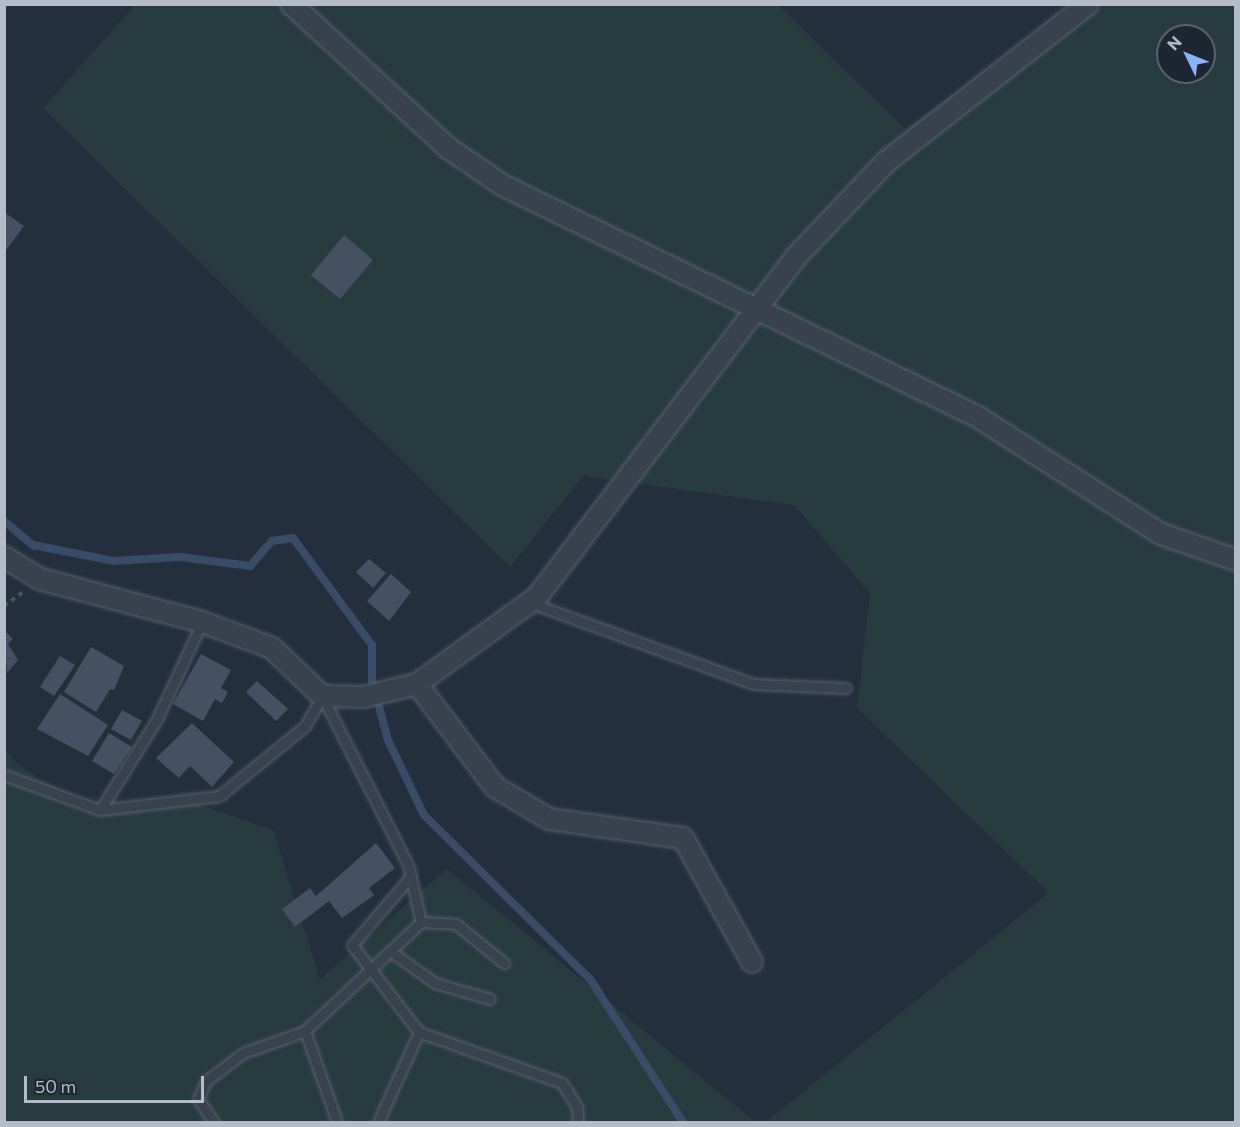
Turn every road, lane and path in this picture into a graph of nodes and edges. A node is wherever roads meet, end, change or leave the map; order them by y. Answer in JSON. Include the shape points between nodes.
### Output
{"nodes":[{"id":1,"x":291,"y":4,"type":"edge"},
{"id":2,"x":1088,"y":4,"type":"edge"},
{"id":3,"x":757,"y":310,"type":"junction"},
{"id":4,"x":4,"y":557,"type":"edge"},
{"id":5,"x":1236,"y":560,"type":"edge"},
{"id":6,"x":529,"y":603,"type":"junction"},
{"id":7,"x":202,"y":622,"type":"junction"},
{"id":8,"x":417,"y":684,"type":"junction"},
{"id":9,"x":846,"y":688,"type":"dead end"},
{"id":10,"x":322,"y":696,"type":"junction"},
{"id":11,"x":4,"y":775,"type":"edge"},
{"id":12,"x":100,"y":810,"type":"junction"},
{"id":13,"x":411,"y":876,"type":"junction"},
{"id":14,"x":422,"y":922,"type":"junction"},
{"id":15,"x":390,"y":951,"type":"junction"},
{"id":16,"x":752,"y":962,"type":"dead end"},
{"id":17,"x":504,"y":963,"type":"dead end"},
{"id":18,"x":372,"y":968,"type":"junction"},
{"id":19,"x":490,"y":999,"type":"dead end"},
{"id":20,"x":305,"y":1031,"type":"junction"},
{"id":21,"x":419,"y":1032,"type":"junction"},
{"id":22,"x":214,"y":1122,"type":"edge"},
{"id":23,"x":337,"y":1122,"type":"edge"},
{"id":24,"x":378,"y":1122,"type":"edge"},
{"id":25,"x":578,"y":1122,"type":"edge"}],
"edges":[{"from":1,"to":3,"type":"street","via":[[448,148],[502,185]]},
{"from":2,"to":3,"type":"street","via":[[886,162],[795,258]]},
{"from":3,"to":5,"type":"street","via":[[978,417],[1161,534]]},
{"from":3,"to":6,"type":"street"},
{"from":4,"to":7,"type":"street","via":[[39,579]]},
{"from":6,"to":8,"type":"street"},
{"from":6,"to":9,"type":"lane","via":[[753,684]]},
{"from":7,"to":10,"type":"street","via":[[272,648]]},
{"from":7,"to":12,"type":"lane","via":[[157,719]]},
{"from":8,"to":10,"type":"street","via":[[363,698]]},
{"from":8,"to":16,"type":"street","via":[[495,787],[549,819],[683,838]]},
{"from":10,"to":12,"type":"lane","via":[[305,726],[219,796]]},
{"from":10,"to":13,"type":"lane","via":[[388,820]]},
{"from":11,"to":12,"type":"lane"},
{"from":13,"to":14,"type":"lane"},
{"from":13,"to":18,"type":"lane","via":[[352,945]]},
{"from":14,"to":15,"type":"lane"},
{"from":14,"to":17,"type":"lane","via":[[456,924]]},
{"from":15,"to":18,"type":"lane"},
{"from":15,"to":19,"type":"lane","via":[[435,983]]},
{"from":18,"to":20,"type":"lane"},
{"from":18,"to":21,"type":"lane"},
{"from":20,"to":22,"type":"lane","via":[[243,1053],[206,1081],[198,1099]]},
{"from":20,"to":23,"type":"lane"},
{"from":21,"to":24,"type":"lane"},
{"from":21,"to":25,"type":"lane","via":[[562,1083],[577,1107]]}]}
